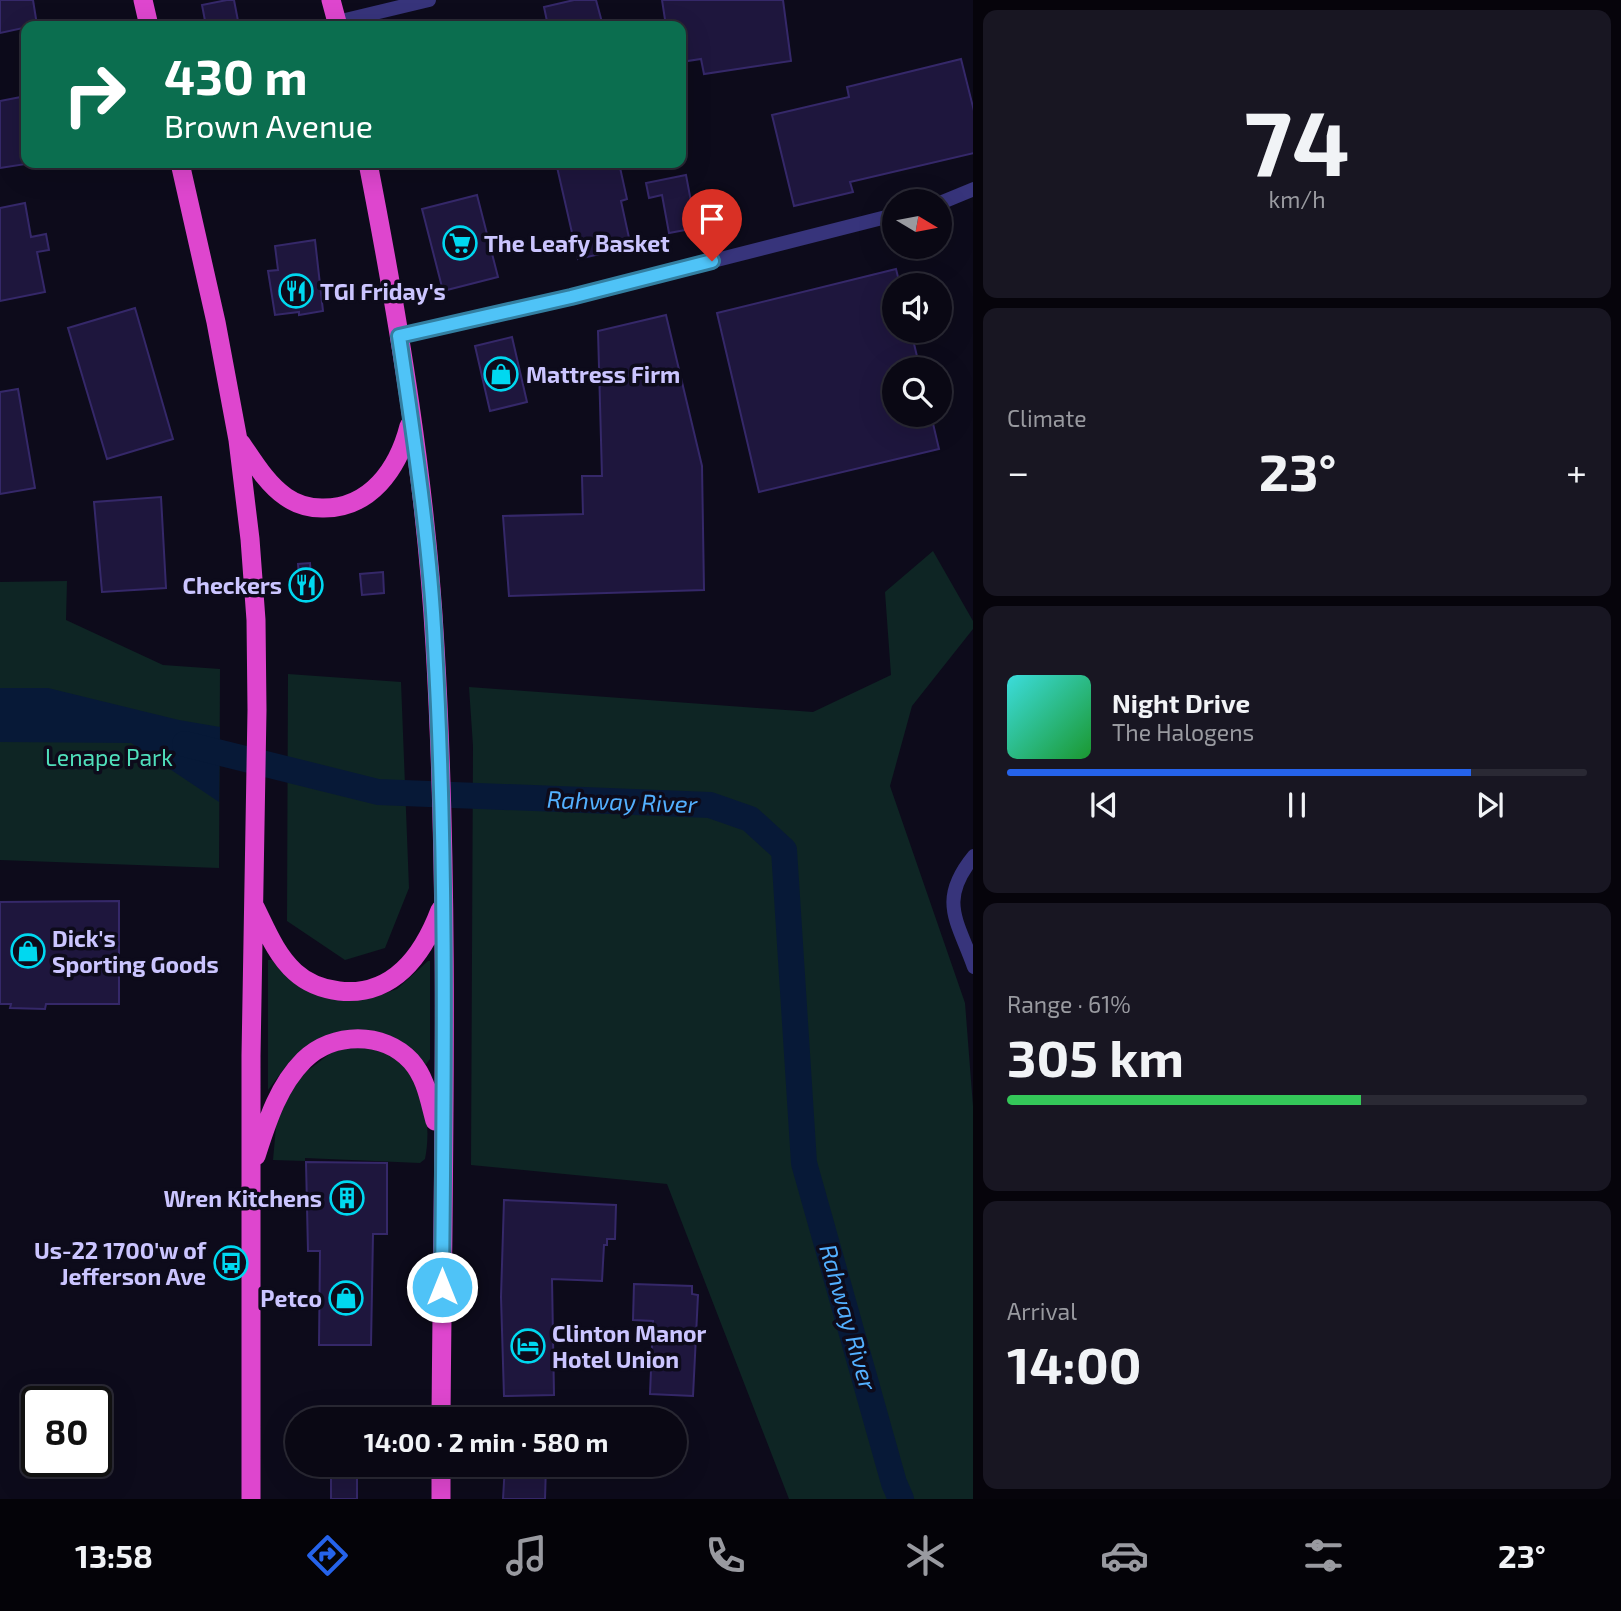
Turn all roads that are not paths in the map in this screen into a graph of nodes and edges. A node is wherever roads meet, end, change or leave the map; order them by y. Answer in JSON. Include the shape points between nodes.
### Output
{"nodes":[{"id":1,"x":143,"y":0,"type":"edge"},
{"id":2,"x":331,"y":0,"type":"edge"},
{"id":3,"x":429,"y":0,"type":"edge"},
{"id":4,"x":148,"y":21,"type":"edge"},
{"id":5,"x":336,"y":21,"type":"edge"},
{"id":6,"x":348,"y":21,"type":"edge"},
{"id":7,"x":181,"y":168,"type":"edge"},
{"id":8,"x":369,"y":168,"type":"edge"},
{"id":9,"x":973,"y":189,"type":"edge"},
{"id":10,"x":952,"y":198,"type":"edge"},
{"id":11,"x":882,"y":218,"type":"edge"},
{"id":12,"x":399,"y":336,"type":"junction"},
{"id":13,"x":411,"y":419,"type":"junction"},
{"id":14,"x":238,"y":440,"type":"junction"},
{"id":15,"x":969,"y":862,"type":"edge"},
{"id":16,"x":445,"y":898,"type":"junction"},
{"id":17,"x":253,"y":903,"type":"junction"},
{"id":18,"x":973,"y":965,"type":"edge"},
{"id":19,"x":443,"y":1152,"type":"junction"},
{"id":20,"x":251,"y":1169,"type":"junction"},
{"id":21,"x":441,"y":1407,"type":"edge"},
{"id":22,"x":441,"y":1477,"type":"edge"},
{"id":23,"x":251,"y":1499,"type":"edge"},
{"id":24,"x":441,"y":1499,"type":"edge"}],
"edges":[{"from":1,"to":4,"type":"highway"},
{"from":2,"to":5,"type":"highway"},
{"from":3,"to":6,"type":"street"},
{"from":7,"to":14,"type":"highway"},
{"from":8,"to":12,"type":"highway"},
{"from":9,"to":10,"type":"street"},
{"from":11,"to":12,"type":"street"},
{"from":12,"to":13,"type":"highway"},
{"from":13,"to":14,"type":"highway","via":[[396,461],[381,483],[365,497],[335,508],[316,508],[288,499],[266,479]]},
{"from":13,"to":16,"type":"highway","via":[[432,607]]},
{"from":14,"to":17,"type":"highway","via":[[254,591]]},
{"from":15,"to":18,"type":"street","via":[[956,887],[953,909]]},
{"from":16,"to":17,"type":"highway","via":[[428,938],[405,969],[382,986],[354,991],[319,986],[294,971],[280,956]]},
{"from":16,"to":19,"type":"highway"},
{"from":17,"to":20,"type":"highway"},
{"from":19,"to":20,"type":"highway","via":[[430,1097],[411,1061],[379,1041],[347,1039],[312,1053],[296,1070],[272,1110]]},
{"from":19,"to":21,"type":"highway"},
{"from":20,"to":23,"type":"highway"},
{"from":22,"to":24,"type":"highway"}]}
